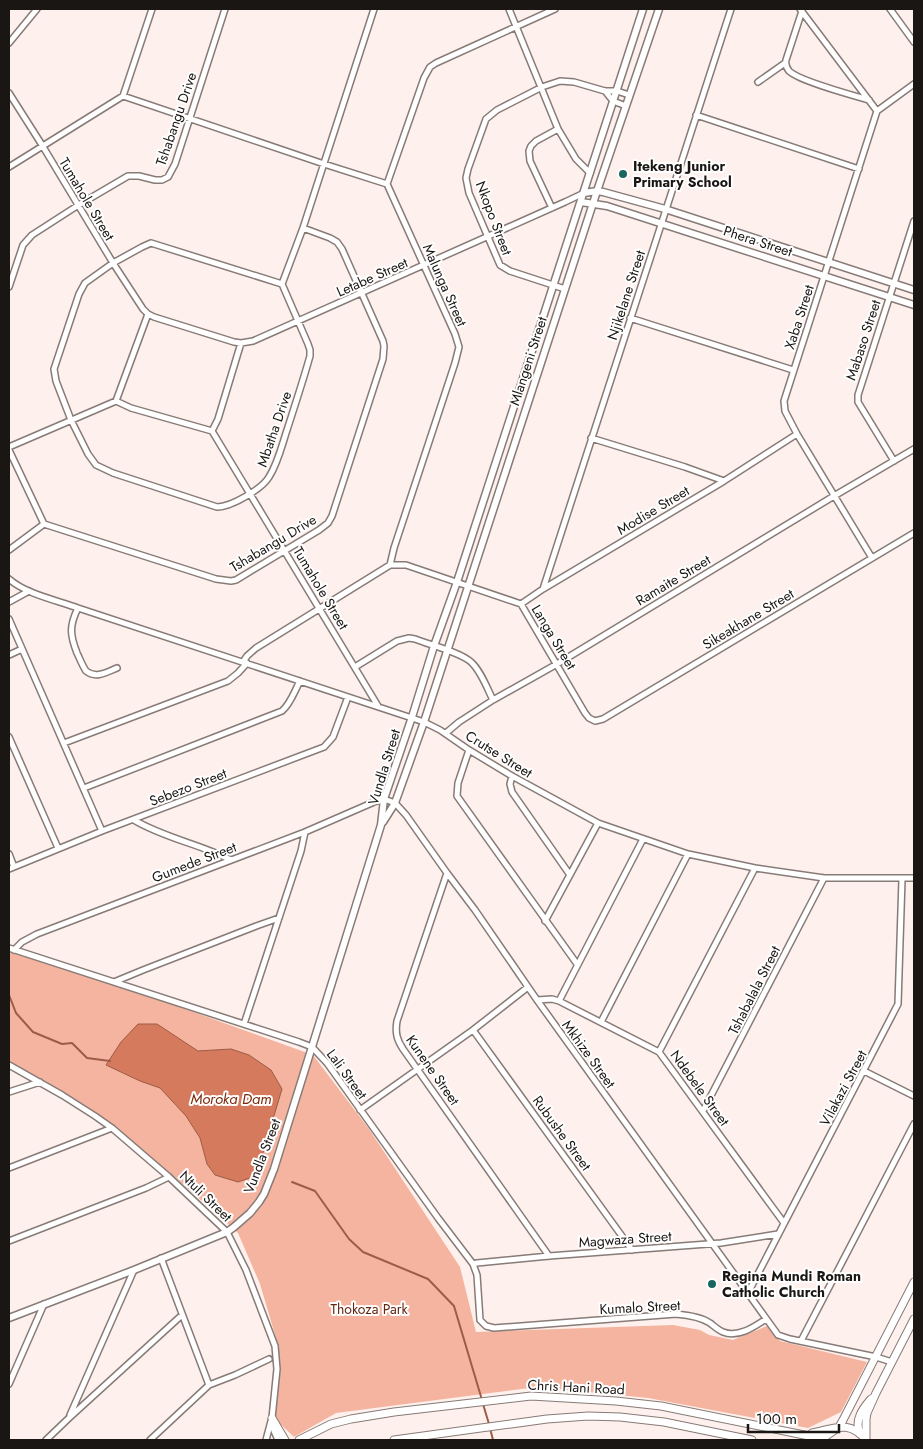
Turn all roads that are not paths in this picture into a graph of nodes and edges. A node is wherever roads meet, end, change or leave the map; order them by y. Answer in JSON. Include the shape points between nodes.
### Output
{"nodes":[{"id":1,"x":36,"y":9,"type":"edge"},
{"id":2,"x":152,"y":9,"type":"edge"},
{"id":3,"x":224,"y":9,"type":"edge"},
{"id":4,"x":374,"y":9,"type":"edge"},
{"id":5,"x":508,"y":9,"type":"edge"},
{"id":6,"x":555,"y":9,"type":"edge"},
{"id":7,"x":643,"y":9,"type":"edge"},
{"id":8,"x":659,"y":9,"type":"edge"},
{"id":9,"x":731,"y":9,"type":"edge"},
{"id":10,"x":890,"y":9,"type":"edge"},
{"id":11,"x":801,"y":10,"type":"edge"},
{"id":12,"x":516,"y":26,"type":"junction"},
{"id":13,"x":914,"y":42,"type":"edge"},
{"id":14,"x":9,"y":43,"type":"edge"},
{"id":15,"x":785,"y":63,"type":"junction"},
{"id":16,"x":758,"y":82,"type":"dead end"},
{"id":17,"x":914,"y":84,"type":"edge"},
{"id":18,"x":542,"y":87,"type":"junction"},
{"id":19,"x":605,"y":91,"type":"junction"},
{"id":20,"x":617,"y":91,"type":"junction"},
{"id":21,"x":9,"y":93,"type":"edge"},
{"id":22,"x":629,"y":95,"type":"junction"},
{"id":23,"x":123,"y":96,"type":"junction"},
{"id":24,"x":869,"y":100,"type":"junction"},
{"id":25,"x":613,"y":101,"type":"junction"},
{"id":26,"x":626,"y":106,"type":"junction"},
{"id":27,"x":877,"y":111,"type":"junction"},
{"id":28,"x":696,"y":115,"type":"junction"},
{"id":29,"x":189,"y":119,"type":"junction"},
{"id":30,"x":558,"y":129,"type":"junction"},
{"id":31,"x":42,"y":145,"type":"junction"},
{"id":32,"x":324,"y":164,"type":"junction"},
{"id":33,"x":9,"y":167,"type":"edge"},
{"id":34,"x":859,"y":169,"type":"junction"},
{"id":35,"x":590,"y":173,"type":"junction"},
{"id":36,"x":387,"y":184,"type":"junction"},
{"id":37,"x":596,"y":190,"type":"junction"},
{"id":38,"x":584,"y":193,"type":"junction"},
{"id":39,"x":565,"y":202,"type":"junction"},
{"id":40,"x":581,"y":202,"type":"junction"},
{"id":41,"x":592,"y":203,"type":"junction"},
{"id":42,"x":77,"y":206,"type":"junction"},
{"id":43,"x":552,"y":208,"type":"junction"},
{"id":44,"x":665,"y":209,"type":"junction"},
{"id":45,"x":914,"y":221,"type":"edge"},
{"id":46,"x":661,"y":223,"type":"junction"},
{"id":47,"x":303,"y":228,"type":"junction"},
{"id":48,"x":488,"y":237,"type":"junction"},
{"id":49,"x":828,"y":262,"type":"junction"},
{"id":50,"x":113,"y":263,"type":"junction"},
{"id":51,"x":425,"y":265,"type":"junction"},
{"id":52,"x":824,"y":275,"type":"junction"},
{"id":53,"x":894,"y":283,"type":"junction"},
{"id":54,"x":282,"y":284,"type":"junction"},
{"id":55,"x":553,"y":286,"type":"junction"},
{"id":56,"x":9,"y":287,"type":"edge"},
{"id":57,"x":565,"y":289,"type":"junction"},
{"id":58,"x":914,"y":290,"type":"edge"},
{"id":59,"x":362,"y":293,"type":"junction"},
{"id":60,"x":890,"y":297,"type":"junction"},
{"id":61,"x":914,"y":305,"type":"edge"},
{"id":62,"x":148,"y":314,"type":"junction"},
{"id":63,"x":630,"y":318,"type":"junction"},
{"id":64,"x":299,"y":321,"type":"junction"},
{"id":65,"x":241,"y":343,"type":"junction"},
{"id":66,"x":793,"y":370,"type":"junction"},
{"id":67,"x":116,"y":401,"type":"junction"},
{"id":68,"x":71,"y":420,"type":"junction"},
{"id":69,"x":212,"y":432,"type":"junction"},
{"id":70,"x":797,"y":434,"type":"junction"},
{"id":71,"x":591,"y":438,"type":"junction"},
{"id":72,"x":9,"y":448,"type":"edge"},
{"id":73,"x":914,"y":450,"type":"edge"},
{"id":74,"x":894,"y":461,"type":"junction"},
{"id":75,"x":724,"y":481,"type":"junction"},
{"id":76,"x":249,"y":493,"type":"junction"},
{"id":77,"x":834,"y":496,"type":"junction"},
{"id":78,"x":44,"y":524,"type":"junction"},
{"id":79,"x":914,"y":533,"type":"edge"},
{"id":80,"x":9,"y":550,"type":"edge"},
{"id":81,"x":285,"y":551,"type":"junction"},
{"id":82,"x":872,"y":558,"type":"junction"},
{"id":83,"x":390,"y":566,"type":"junction"},
{"id":84,"x":9,"y":579,"type":"edge"},
{"id":85,"x":457,"y":582,"type":"junction"},
{"id":86,"x":469,"y":586,"type":"junction"},
{"id":87,"x":543,"y":589,"type":"junction"},
{"id":88,"x":30,"y":591,"type":"junction"},
{"id":89,"x":9,"y":602,"type":"edge"},
{"id":90,"x":521,"y":604,"type":"junction"},
{"id":91,"x":78,"y":608,"type":"junction"},
{"id":92,"x":320,"y":608,"type":"junction"},
{"id":93,"x":9,"y":619,"type":"edge"},
{"id":94,"x":434,"y":646,"type":"junction"},
{"id":95,"x":22,"y":649,"type":"junction"},
{"id":96,"x":447,"y":650,"type":"junction"},
{"id":97,"x":9,"y":655,"type":"edge"},
{"id":98,"x":245,"y":662,"type":"junction"},
{"id":99,"x":557,"y":664,"type":"junction"},
{"id":100,"x":355,"y":667,"type":"junction"},
{"id":101,"x":117,"y":668,"type":"dead end"},
{"id":102,"x":300,"y":681,"type":"junction"},
{"id":103,"x":348,"y":697,"type":"junction"},
{"id":104,"x":494,"y":700,"type":"junction"},
{"id":105,"x":378,"y":706,"type":"junction"},
{"id":106,"x":412,"y":717,"type":"junction"},
{"id":107,"x":592,"y":720,"type":"joint"},
{"id":108,"x":424,"y":722,"type":"junction"},
{"id":109,"x":446,"y":733,"type":"junction"},
{"id":110,"x":9,"y":737,"type":"edge"},
{"id":111,"x":64,"y":743,"type":"junction"},
{"id":112,"x":469,"y":750,"type":"junction"},
{"id":113,"x":512,"y":776,"type":"junction"},
{"id":114,"x":84,"y":788,"type":"junction"},
{"id":115,"x":384,"y":799,"type":"junction"},
{"id":116,"x":395,"y":802,"type":"junction"},
{"id":117,"x":134,"y":820,"type":"junction"},
{"id":118,"x":598,"y":824,"type":"junction"},
{"id":119,"x":381,"y":825,"type":"junction"},
{"id":120,"x":102,"y":831,"type":"junction"},
{"id":121,"x":304,"y":832,"type":"junction"},
{"id":122,"x":643,"y":839,"type":"junction"},
{"id":123,"x":58,"y":848,"type":"junction"},
{"id":124,"x":9,"y":854,"type":"edge"},
{"id":125,"x":688,"y":854,"type":"junction"},
{"id":126,"x":231,"y":860,"type":"junction"},
{"id":127,"x":12,"y":868,"type":"edge"},
{"id":128,"x":755,"y":868,"type":"junction"},
{"id":129,"x":446,"y":873,"type":"junction"},
{"id":130,"x":570,"y":875,"type":"junction"},
{"id":131,"x":824,"y":878,"type":"junction"},
{"id":132,"x":902,"y":878,"type":"junction"},
{"id":133,"x":914,"y":878,"type":"edge"},
{"id":134,"x":279,"y":918,"type":"junction"},
{"id":135,"x":545,"y":921,"type":"junction"},
{"id":136,"x":11,"y":949,"type":"edge"},
{"id":137,"x":577,"y":964,"type":"junction"},
{"id":138,"x":114,"y":983,"type":"junction"},
{"id":139,"x":528,"y":987,"type":"junction"},
{"id":140,"x":537,"y":1000,"type":"junction"},
{"id":141,"x":558,"y":1001,"type":"junction"},
{"id":142,"x":601,"y":1022,"type":"junction"},
{"id":143,"x":244,"y":1024,"type":"junction"},
{"id":144,"x":473,"y":1030,"type":"junction"},
{"id":145,"x":312,"y":1048,"type":"junction"},
{"id":146,"x":659,"y":1052,"type":"junction"},
{"id":147,"x":9,"y":1065,"type":"edge"},
{"id":148,"x":418,"y":1069,"type":"junction"},
{"id":149,"x":864,"y":1071,"type":"junction"},
{"id":150,"x":40,"y":1082,"type":"junction"},
{"id":151,"x":9,"y":1092,"type":"edge"},
{"id":152,"x":914,"y":1096,"type":"edge"},
{"id":153,"x":360,"y":1110,"type":"junction"},
{"id":154,"x":703,"y":1111,"type":"junction"},
{"id":155,"x":914,"y":1124,"type":"edge"},
{"id":156,"x":112,"y":1128,"type":"junction"},
{"id":157,"x":9,"y":1168,"type":"edge"},
{"id":158,"x":170,"y":1177,"type":"junction"},
{"id":159,"x":784,"y":1223,"type":"junction"},
{"id":160,"x":227,"y":1232,"type":"junction"},
{"id":161,"x":778,"y":1234,"type":"junction"},
{"id":162,"x":9,"y":1241,"type":"edge"},
{"id":163,"x":712,"y":1243,"type":"junction"},
{"id":164,"x":632,"y":1250,"type":"junction"},
{"id":165,"x":549,"y":1256,"type":"junction"},
{"id":166,"x":161,"y":1258,"type":"junction"},
{"id":167,"x":473,"y":1264,"type":"junction"},
{"id":168,"x":134,"y":1270,"type":"junction"},
{"id":169,"x":914,"y":1282,"type":"edge"},
{"id":170,"x":748,"y":1293,"type":"junction"},
{"id":171,"x":44,"y":1304,"type":"junction"},
{"id":172,"x":182,"y":1315,"type":"junction"},
{"id":173,"x":9,"y":1318,"type":"edge"},
{"id":174,"x":766,"y":1319,"type":"junction"},
{"id":175,"x":914,"y":1319,"type":"edge"},
{"id":176,"x":489,"y":1328,"type":"joint"},
{"id":177,"x":801,"y":1341,"type":"junction"},
{"id":178,"x":876,"y":1356,"type":"junction"},
{"id":179,"x":269,"y":1359,"type":"dead end"},
{"id":180,"x":892,"y":1362,"type":"junction"},
{"id":181,"x":9,"y":1384,"type":"edge"},
{"id":182,"x":209,"y":1386,"type":"junction"},
{"id":183,"x":876,"y":1393,"type":"junction"},
{"id":184,"x":68,"y":1418,"type":"junction"},
{"id":185,"x":272,"y":1418,"type":"junction"},
{"id":186,"x":839,"y":1427,"type":"junction"},
{"id":187,"x":860,"y":1433,"type":"junction"},
{"id":188,"x":795,"y":1434,"type":"junction"},
{"id":189,"x":823,"y":1438,"type":"edge"},
{"id":190,"x":46,"y":1440,"type":"edge"},
{"id":191,"x":150,"y":1440,"type":"edge"},
{"id":192,"x":266,"y":1440,"type":"edge"},
{"id":193,"x":278,"y":1440,"type":"edge"},
{"id":194,"x":285,"y":1440,"type":"edge"},
{"id":195,"x":299,"y":1440,"type":"edge"},
{"id":196,"x":394,"y":1440,"type":"edge"},
{"id":197,"x":752,"y":1440,"type":"edge"},
{"id":198,"x":866,"y":1440,"type":"edge"}],
"edges":[{"from":1,"to":14,"type":"street"},
{"from":2,"to":23,"type":"street"},
{"from":3,"to":29,"type":"street","name":"Tshabangu Drive"},
{"from":4,"to":32,"type":"street"},
{"from":5,"to":12,"type":"street"},
{"from":6,"to":12,"type":"street"},
{"from":7,"to":20,"type":"street","name":"Mlangeni Street"},
{"from":8,"to":22,"type":"street","name":"Mlangeni Street"},
{"from":9,"to":28,"type":"street","name":"Njikelane Street"},
{"from":10,"to":13,"type":"street"},
{"from":11,"to":15,"type":"street"},
{"from":11,"to":24,"type":"street"},
{"from":12,"to":18,"type":"street"},
{"from":12,"to":36,"type":"street","via":[[430,67]]},
{"from":15,"to":16,"type":"street"},
{"from":15,"to":24,"type":"street","via":[[801,78]]},
{"from":17,"to":27,"type":"street"},
{"from":18,"to":19,"type":"street","name":"Nkopo Street","via":[[566,81]]},
{"from":18,"to":30,"type":"street"},
{"from":18,"to":48,"type":"street","name":"Nkopo Street","via":[[491,114],[468,168],[469,193]]},
{"from":19,"to":20,"type":"street","name":"Nkopo Street"},
{"from":19,"to":25,"type":"street"},
{"from":20,"to":22,"type":"street","name":"Nkopo Street"},
{"from":20,"to":25,"type":"street","name":"Mlangeni Street"},
{"from":21,"to":31,"type":"street","name":"Tumahole Street"},
{"from":22,"to":26,"type":"street","name":"Mlangeni Street"},
{"from":23,"to":29,"type":"street"},
{"from":23,"to":31,"type":"street"},
{"from":24,"to":27,"type":"street"},
{"from":25,"to":26,"type":"street"},
{"from":25,"to":35,"type":"street","name":"Mlangeni Street"},
{"from":26,"to":37,"type":"street","name":"Mlangeni Street"},
{"from":27,"to":34,"type":"street","name":"Xaba Street"},
{"from":28,"to":34,"type":"street"},
{"from":28,"to":44,"type":"street","name":"Njikelane Street"},
{"from":29,"to":32,"type":"street"},
{"from":29,"to":42,"type":"street","name":"Tshabangu Drive","via":[[168,177],[159,181],[128,176]]},
{"from":30,"to":35,"type":"street","via":[[576,159]]},
{"from":30,"to":43,"type":"street","via":[[536,141],[529,151],[530,161]]},
{"from":31,"to":33,"type":"street"},
{"from":31,"to":42,"type":"street","name":"Tumahole Street"},
{"from":32,"to":36,"type":"street"},
{"from":32,"to":47,"type":"street"},
{"from":34,"to":49,"type":"street","name":"Xaba Street"},
{"from":35,"to":38,"type":"street","name":"Mlangeni Street"},
{"from":36,"to":51,"type":"street","name":"Malunga Street"},
{"from":37,"to":38,"type":"street"},
{"from":37,"to":41,"type":"street","name":"Mlangeni Street"},
{"from":37,"to":44,"type":"street","name":"Phera Street"},
{"from":38,"to":39,"type":"street","name":"Letabe Street"},
{"from":38,"to":40,"type":"street","name":"Mlangeni Street"},
{"from":39,"to":40,"type":"street","name":"Letabe Street"},
{"from":39,"to":43,"type":"street","name":"Letabe Street"},
{"from":40,"to":41,"type":"street","name":"Phera Street"},
{"from":40,"to":55,"type":"street","name":"Mlangeni Street"},
{"from":41,"to":46,"type":"street","name":"Phera Street"},
{"from":41,"to":57,"type":"street","name":"Mlangeni Street"},
{"from":42,"to":50,"type":"street","name":"Tumahole Street"},
{"from":42,"to":56,"type":"street","name":"Tshabangu Drive","via":[[27,240]]},
{"from":43,"to":48,"type":"street","name":"Letabe Street"},
{"from":44,"to":46,"type":"street","name":"Njikelane Street"},
{"from":44,"to":49,"type":"street","name":"Phera Street"},
{"from":45,"to":53,"type":"street","name":"Mabaso Street"},
{"from":46,"to":52,"type":"street","name":"Phera Street"},
{"from":46,"to":63,"type":"street","name":"Njikelane Street"},
{"from":47,"to":54,"type":"street"},
{"from":47,"to":59,"type":"street","name":"Tshabangu Drive","via":[[337,242]]},
{"from":48,"to":51,"type":"street","name":"Letabe Street"},
{"from":48,"to":55,"type":"street","name":"Nkopo Street","via":[[500,265]]},
{"from":49,"to":52,"type":"street","name":"Xaba Street"},
{"from":49,"to":53,"type":"street","name":"Phera Street"},
{"from":50,"to":54,"type":"street","name":"Mbatha Drive","via":[[148,244],[156,244]]},
{"from":50,"to":62,"type":"street","name":"Tumahole Street","via":[[139,306]]},
{"from":50,"to":68,"type":"street","name":"Mbatha Drive","via":[[89,279],[82,288],[56,361],[54,375]]},
{"from":51,"to":59,"type":"street","name":"Letabe Street"},
{"from":51,"to":83,"type":"street","name":"Malunga Street","via":[[459,347]]},
{"from":52,"to":60,"type":"street","name":"Phera Street"},
{"from":52,"to":66,"type":"street","name":"Xaba Street"},
{"from":53,"to":58,"type":"street","name":"Phera Street"},
{"from":53,"to":60,"type":"street","name":"Mabaso Street"},
{"from":54,"to":64,"type":"street","name":"Mbatha Drive"},
{"from":55,"to":57,"type":"street","name":"Nkopo Street"},
{"from":55,"to":85,"type":"street","name":"Mlangeni Street"},
{"from":57,"to":86,"type":"street","name":"Mlangeni Street"},
{"from":59,"to":64,"type":"street","name":"Letabe Street"},
{"from":59,"to":81,"type":"street","name":"Tshabangu Drive","via":[[383,340],[383,359],[332,516],[319,530]]},
{"from":60,"to":61,"type":"street","name":"Phera Street"},
{"from":60,"to":74,"type":"street","name":"Mabaso Street","via":[[858,398]]},
{"from":62,"to":65,"type":"street"},
{"from":62,"to":67,"type":"street"},
{"from":63,"to":66,"type":"street"},
{"from":63,"to":71,"type":"street","name":"Njikelane Street"},
{"from":64,"to":65,"type":"street","name":"Letabe Street","via":[[254,341]]},
{"from":64,"to":76,"type":"street","name":"Mbatha Drive","via":[[310,350],[308,364],[274,468],[269,478]]},
{"from":65,"to":69,"type":"street"},
{"from":66,"to":70,"type":"street","name":"Xaba Street","via":[[784,406]]},
{"from":67,"to":68,"type":"street"},
{"from":67,"to":69,"type":"street"},
{"from":68,"to":72,"type":"street"},
{"from":68,"to":76,"type":"street","name":"Mbatha Drive","via":[[91,460],[113,473],[217,507],[224,507]]},
{"from":69,"to":76,"type":"street","name":"Tumahole Street"},
{"from":70,"to":75,"type":"street","name":"Modise Street"},
{"from":70,"to":77,"type":"street","name":"Xaba Street"},
{"from":71,"to":75,"type":"street"},
{"from":71,"to":87,"type":"street","name":"Njikelane Street"},
{"from":72,"to":78,"type":"street"},
{"from":73,"to":74,"type":"street","name":"Ramaite Street"},
{"from":74,"to":77,"type":"street","name":"Ramaite Street"},
{"from":75,"to":87,"type":"street","name":"Modise Street"},
{"from":76,"to":81,"type":"street","name":"Tumahole Street"},
{"from":77,"to":82,"type":"street","name":"Xaba Street"},
{"from":77,"to":99,"type":"street","name":"Ramaite Street"},
{"from":78,"to":80,"type":"street"},
{"from":78,"to":81,"type":"street","name":"Tshabangu Drive","via":[[224,581],[236,580]]},
{"from":79,"to":82,"type":"street","name":"Sikeakhane Street"},
{"from":81,"to":92,"type":"street","name":"Tumahole Street"},
{"from":82,"to":107,"type":"street","name":"Sikeakhane Street","via":[[603,719]]},
{"from":83,"to":85,"type":"street","name":"Langa Street","via":[[406,565]]},
{"from":83,"to":92,"type":"street"},
{"from":84,"to":88,"type":"street","name":"Crutse Street"},
{"from":85,"to":86,"type":"street","name":"Langa Street"},
{"from":85,"to":94,"type":"street","name":"Mlangeni Street"},
{"from":86,"to":90,"type":"street","name":"Langa Street"},
{"from":86,"to":96,"type":"street","name":"Mlangeni Street"},
{"from":87,"to":90,"type":"street","name":"Modise Street"},
{"from":88,"to":89,"type":"street"},
{"from":88,"to":91,"type":"street","name":"Crutse Street"},
{"from":90,"to":99,"type":"street","name":"Langa Street"},
{"from":91,"to":98,"type":"street","name":"Crutse Street"},
{"from":91,"to":101,"type":"street","via":[[71,635],[86,671],[97,675]]},
{"from":92,"to":98,"type":"street","via":[[256,648]]},
{"from":92,"to":100,"type":"street","name":"Tumahole Street"},
{"from":93,"to":95,"type":"street"},
{"from":94,"to":96,"type":"street"},
{"from":94,"to":100,"type":"street","via":[[403,639]]},
{"from":94,"to":106,"type":"street","name":"Mlangeni Street"},
{"from":95,"to":97,"type":"street"},
{"from":95,"to":111,"type":"street"},
{"from":96,"to":104,"type":"street","via":[[472,662]]},
{"from":96,"to":108,"type":"street","name":"Mlangeni Street"},
{"from":98,"to":102,"type":"street","name":"Crutse Street"},
{"from":98,"to":111,"type":"street","via":[[233,678],[221,684]]},
{"from":99,"to":104,"type":"street","name":"Ramaite Street"},
{"from":99,"to":107,"type":"street","name":"Langa Street"},
{"from":100,"to":105,"type":"street","name":"Tumahole Street"},
{"from":102,"to":103,"type":"street","name":"Crutse Street"},
{"from":102,"to":114,"type":"street","via":[[288,706],[282,711]]},
{"from":103,"to":105,"type":"street","name":"Crutse Street"},
{"from":103,"to":117,"type":"street","name":"Sebezo Street","via":[[333,737],[324,747]]},
{"from":104,"to":109,"type":"street","name":"Ramaite Street"},
{"from":105,"to":106,"type":"street","name":"Crutse Street"},
{"from":106,"to":108,"type":"street","name":"Crutse Street"},
{"from":106,"to":115,"type":"street","name":"Vundla Street"},
{"from":108,"to":109,"type":"street","name":"Crutse Street"},
{"from":108,"to":116,"type":"street","name":"Vundla Street"},
{"from":109,"to":112,"type":"street","name":"Crutse Street"},
{"from":110,"to":123,"type":"street"},
{"from":111,"to":114,"type":"street"},
{"from":112,"to":113,"type":"street","name":"Crutse Street"},
{"from":112,"to":135,"type":"street","via":[[457,796]]},
{"from":113,"to":118,"type":"street","name":"Crutse Street"},
{"from":113,"to":130,"type":"street","via":[[512,792]]},
{"from":114,"to":120,"type":"street"},
{"from":115,"to":116,"type":"street"},
{"from":115,"to":119,"type":"street","name":"Vundla Street"},
{"from":115,"to":121,"type":"street","name":"Gumede Street"},
{"from":116,"to":119,"type":"street","name":"Vundla Street"},
{"from":116,"to":129,"type":"street","name":"Mkhize Street"},
{"from":117,"to":120,"type":"street","name":"Sebezo Street"},
{"from":117,"to":126,"type":"street"},
{"from":118,"to":122,"type":"street","name":"Crutse Street"},
{"from":118,"to":130,"type":"street"},
{"from":119,"to":145,"type":"street","name":"Vundla Street"},
{"from":120,"to":123,"type":"street","name":"Sebezo Street"},
{"from":121,"to":126,"type":"street","name":"Gumede Street"},
{"from":121,"to":134,"type":"street"},
{"from":122,"to":125,"type":"street","name":"Crutse Street"},
{"from":122,"to":137,"type":"street"},
{"from":123,"to":127,"type":"street","name":"Sebezo Street"},
{"from":124,"to":127,"type":"street"},
{"from":125,"to":128,"type":"street","name":"Crutse Street"},
{"from":125,"to":142,"type":"street"},
{"from":126,"to":136,"type":"street","name":"Gumede Street","via":[[37,934]]},
{"from":128,"to":131,"type":"street","name":"Crutse Street"},
{"from":128,"to":146,"type":"street"},
{"from":129,"to":139,"type":"street","name":"Mkhize Street"},
{"from":129,"to":148,"type":"street","name":"Kunene Street","via":[[396,1029],[398,1042]]},
{"from":130,"to":135,"type":"street"},
{"from":131,"to":132,"type":"street","name":"Crutse Street"},
{"from":131,"to":154,"type":"street","name":"Tshabalala Street"},
{"from":132,"to":133,"type":"street","name":"Crutse Street"},
{"from":132,"to":149,"type":"street","name":"Vilakazi Street","via":[[899,999]]},
{"from":134,"to":138,"type":"street"},
{"from":134,"to":143,"type":"street"},
{"from":135,"to":137,"type":"street"},
{"from":136,"to":138,"type":"street","name":"Lali Street"},
{"from":137,"to":141,"type":"street"},
{"from":138,"to":143,"type":"street","name":"Lali Street"},
{"from":139,"to":140,"type":"street","name":"Mkhize Street"},
{"from":139,"to":144,"type":"street"},
{"from":140,"to":141,"type":"street","name":"Ndebele Street"},
{"from":140,"to":163,"type":"street","name":"Mkhize Street"},
{"from":141,"to":142,"type":"street","name":"Ndebele Street"},
{"from":142,"to":146,"type":"street","name":"Ndebele Street"},
{"from":143,"to":145,"type":"street","name":"Lali Street"},
{"from":144,"to":148,"type":"street"},
{"from":144,"to":164,"type":"street","name":"Rubushe Street"},
{"from":145,"to":153,"type":"street","name":"Lali Street"},
{"from":145,"to":160,"type":"street","name":"Vundla Street","via":[[264,1194],[250,1213]]},
{"from":146,"to":154,"type":"street","name":"Ndebele Street"},
{"from":147,"to":150,"type":"street","name":"Ntuli Street"},
{"from":148,"to":153,"type":"street"},
{"from":148,"to":165,"type":"street","name":"Kunene Street"},
{"from":149,"to":152,"type":"street"},
{"from":149,"to":159,"type":"street","name":"Vilakazi Street"},
{"from":150,"to":151,"type":"street"},
{"from":150,"to":156,"type":"street","name":"Ntuli Street"},
{"from":153,"to":167,"type":"street","name":"Lali Street"},
{"from":154,"to":159,"type":"street","name":"Ndebele Street"},
{"from":155,"to":177,"type":"street"},
{"from":156,"to":157,"type":"street"},
{"from":156,"to":158,"type":"street","name":"Ntuli Street"},
{"from":158,"to":160,"type":"street","name":"Ntuli Street"},
{"from":158,"to":162,"type":"street"},
{"from":159,"to":161,"type":"street","name":"Vilakazi Street"},
{"from":160,"to":166,"type":"street","name":"Vundla Street"},
{"from":160,"to":185,"type":"street","name":"Ntuli Street","via":[[246,1270],[275,1346],[277,1369]]},
{"from":161,"to":163,"type":"street","name":"Magwaza Street"},
{"from":161,"to":170,"type":"street","name":"Vilakazi Street"},
{"from":163,"to":164,"type":"street","name":"Magwaza Street"},
{"from":163,"to":170,"type":"street","name":"Mkhize Street"},
{"from":164,"to":165,"type":"street","name":"Magwaza Street"},
{"from":165,"to":167,"type":"street","name":"Magwaza Street"},
{"from":166,"to":168,"type":"street","name":"Vundla Street"},
{"from":166,"to":172,"type":"street"},
{"from":167,"to":176,"type":"street","name":"Lali Street","via":[[477,1274],[480,1320]]},
{"from":168,"to":171,"type":"street","name":"Vundla Street"},
{"from":168,"to":184,"type":"street"},
{"from":169,"to":178,"type":"main road"},
{"from":170,"to":174,"type":"street","name":"Mkhize Street"},
{"from":171,"to":173,"type":"street","name":"Vundla Street"},
{"from":171,"to":181,"type":"street"},
{"from":172,"to":182,"type":"street"},
{"from":172,"to":184,"type":"street"},
{"from":174,"to":176,"type":"street","name":"Kumalo Street","via":[[750,1329],[732,1333],[720,1331],[698,1318],[676,1314]]},
{"from":174,"to":177,"type":"street","via":[[778,1335]]},
{"from":175,"to":180,"type":"main road"},
{"from":177,"to":178,"type":"street"},
{"from":178,"to":180,"type":"street"},
{"from":178,"to":186,"type":"main road"},
{"from":179,"to":182,"type":"street"},
{"from":180,"to":183,"type":"main road"},
{"from":182,"to":191,"type":"street"},
{"from":183,"to":187,"type":"main road","via":[[862,1412],[858,1427]]},
{"from":183,"to":198,"type":"main road","via":[[866,1419]]},
{"from":184,"to":190,"type":"street"},
{"from":185,"to":192,"type":"street","name":"Ntuli Street"},
{"from":185,"to":193,"type":"street","name":"Ntuli Street"},
{"from":185,"to":194,"type":"main road"},
{"from":186,"to":187,"type":"main road"},
{"from":186,"to":188,"type":"main road"},
{"from":186,"to":189,"type":"main road"},
{"from":187,"to":198,"type":"main road"},
{"from":188,"to":189,"type":"main road","name":"Chris Hani Road"},
{"from":188,"to":195,"type":"main road","name":"Chris Hani Road","via":[[661,1406],[530,1396],[351,1419],[331,1424]]},
{"from":196,"to":197,"type":"main road","name":"Chris Hani Road","via":[[571,1416],[664,1422]]}]}
